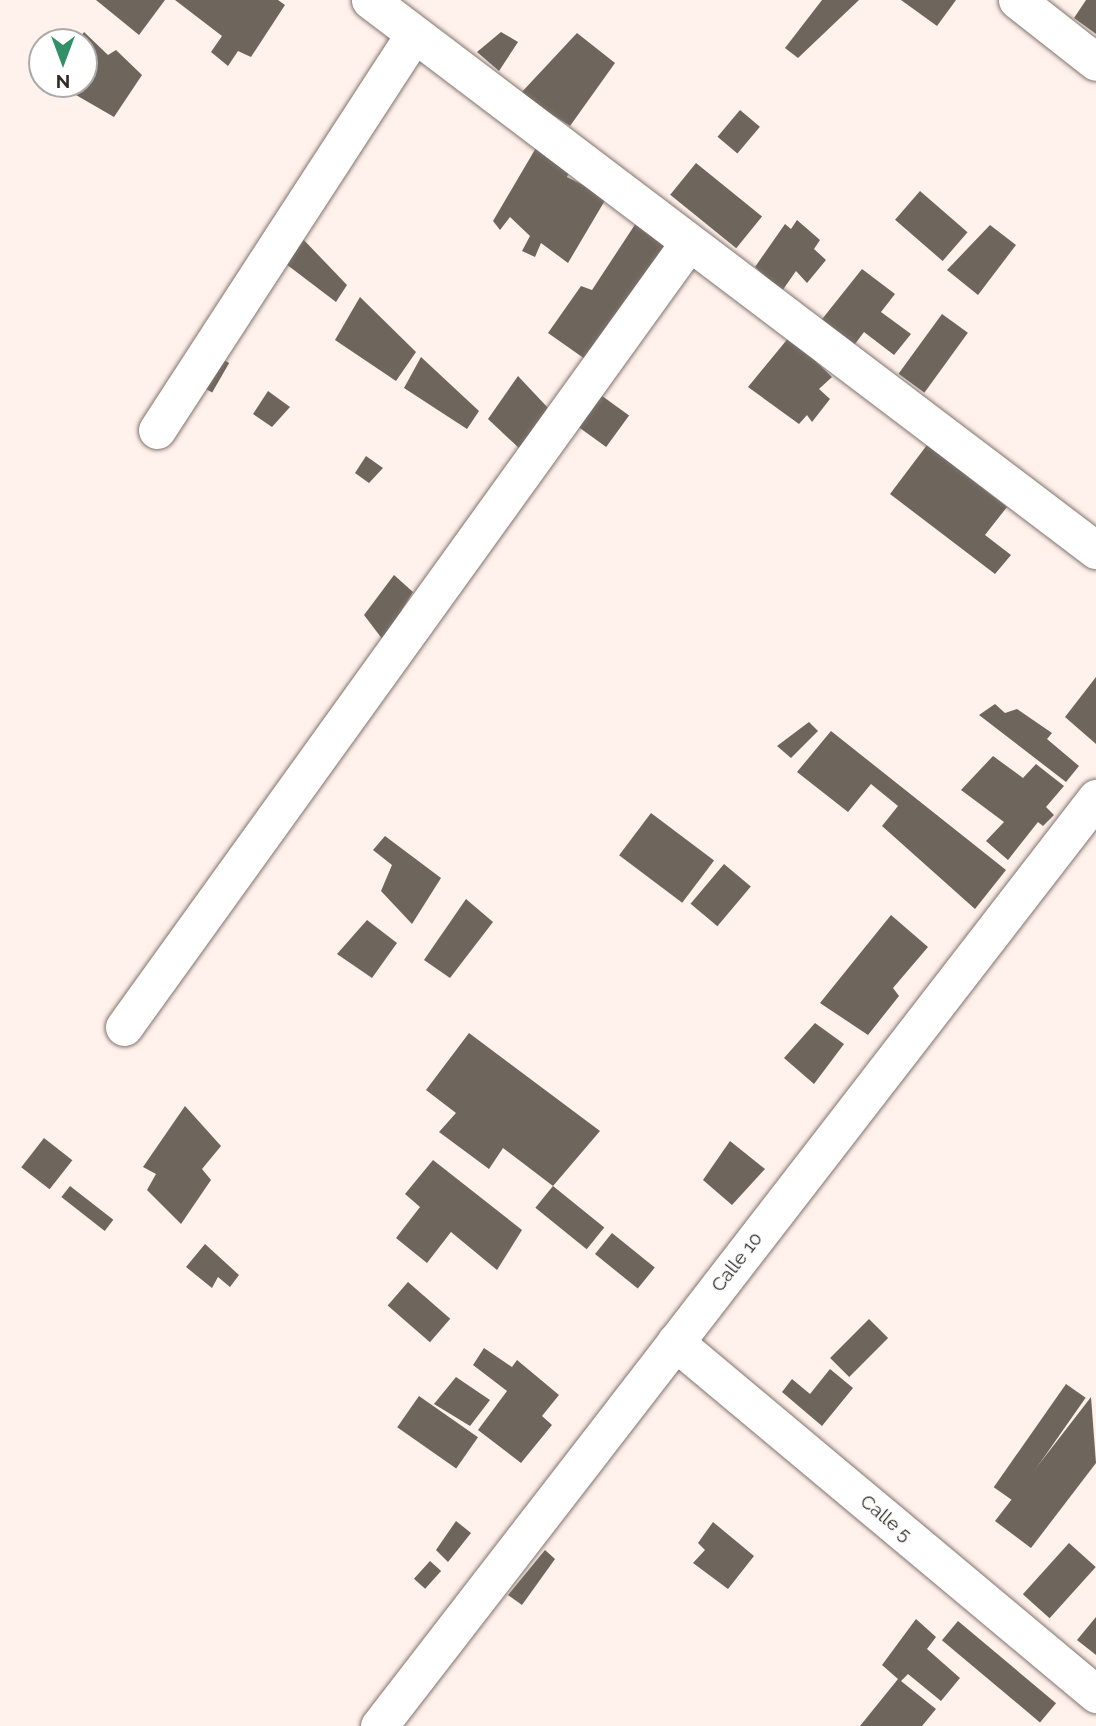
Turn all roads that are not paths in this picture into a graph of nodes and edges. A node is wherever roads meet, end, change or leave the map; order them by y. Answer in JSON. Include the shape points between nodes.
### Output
{"nodes":[{"id":1,"x":370,"y":0,"type":"edge"},
{"id":2,"x":1017,"y":0,"type":"edge"},
{"id":3,"x":414,"y":34,"type":"junction"},
{"id":4,"x":1096,"y":62,"type":"edge"},
{"id":5,"x":687,"y":245,"type":"junction"},
{"id":6,"x":156,"y":430,"type":"dead end"},
{"id":7,"x":1096,"y":551,"type":"edge"},
{"id":8,"x":1096,"y":798,"type":"edge"},
{"id":9,"x":124,"y":1027,"type":"dead end"},
{"id":10,"x":676,"y":1342,"type":"junction"},
{"id":11,"x":1096,"y":1694,"type":"edge"},
{"id":12,"x":379,"y":1726,"type":"edge"}],
"edges":[{"from":1,"to":3,"type":"street"},
{"from":2,"to":4,"type":"street"},
{"from":3,"to":5,"type":"street"},
{"from":3,"to":6,"type":"street"},
{"from":5,"to":7,"type":"street","via":[[895,393]]},
{"from":5,"to":9,"type":"street"},
{"from":8,"to":10,"type":"street","name":"Calle 10"},
{"from":10,"to":11,"type":"street","name":"Calle 5"},
{"from":10,"to":12,"type":"street","name":"Calle 10"}]}
